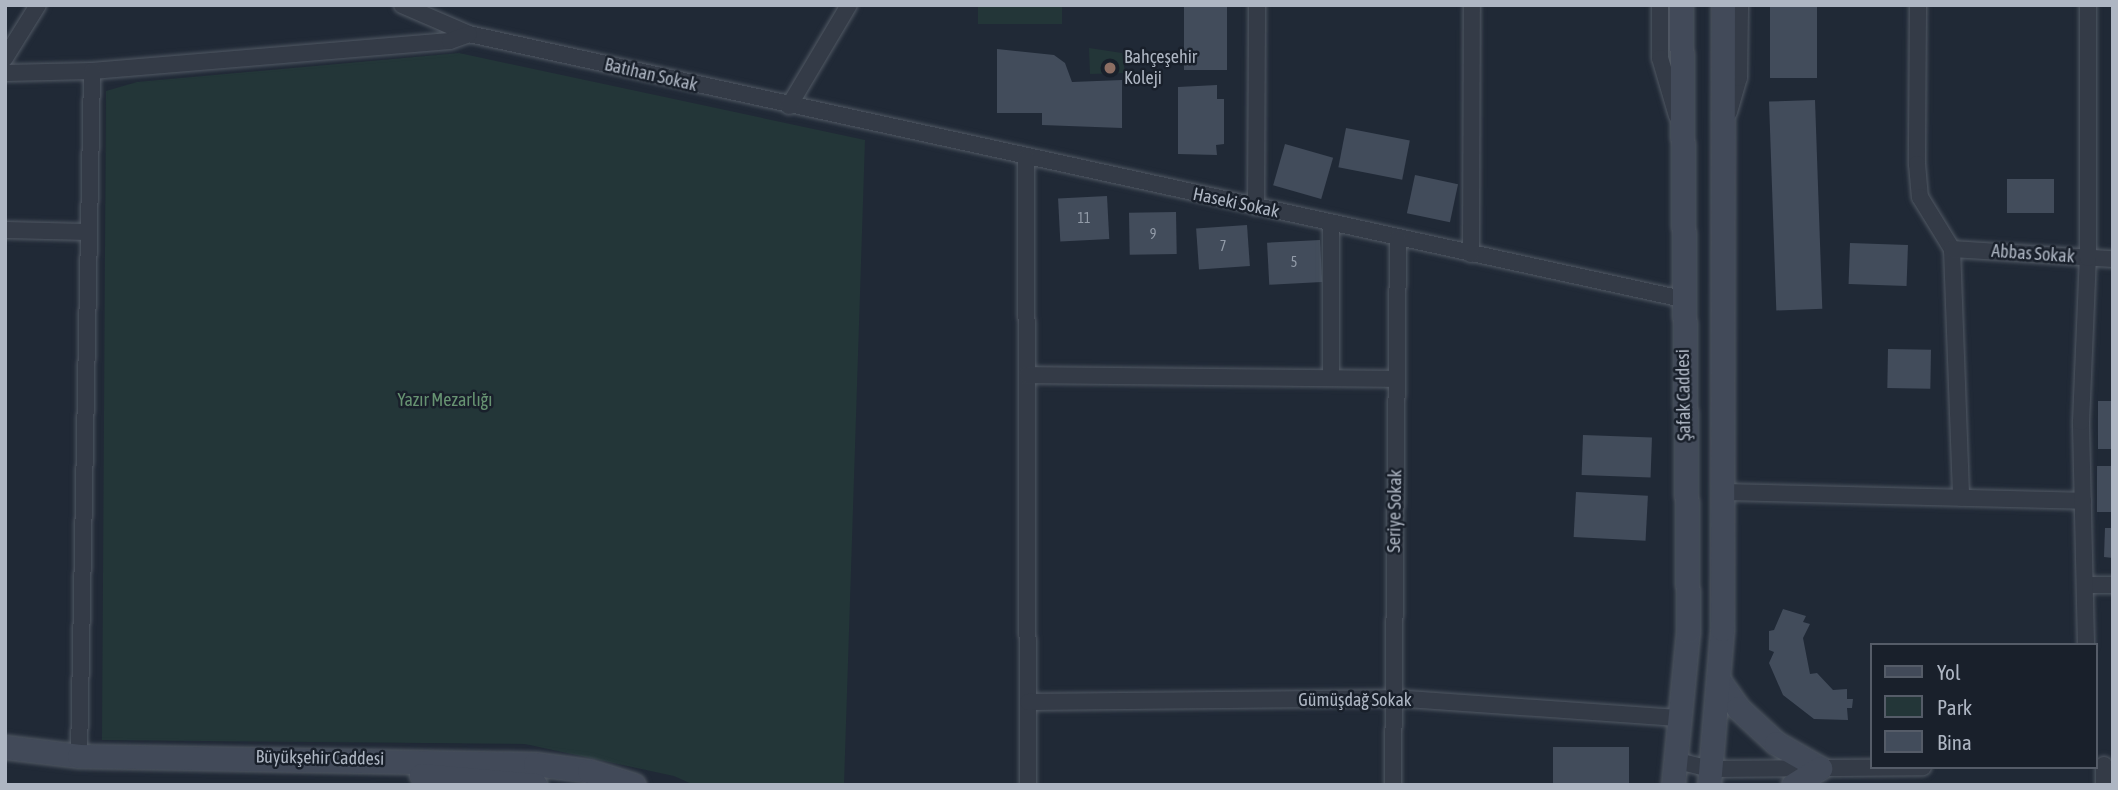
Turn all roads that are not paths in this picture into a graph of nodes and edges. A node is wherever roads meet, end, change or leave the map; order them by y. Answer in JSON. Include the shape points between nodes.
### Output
{"nodes":[{"id":1,"x":38,"y":5,"type":"edge"},
{"id":2,"x":402,"y":5,"type":"edge"},
{"id":3,"x":849,"y":5,"type":"edge"},
{"id":4,"x":1258,"y":5,"type":"edge"},
{"id":5,"x":1472,"y":5,"type":"edge"},
{"id":6,"x":1660,"y":5,"type":"edge"},
{"id":7,"x":1681,"y":5,"type":"edge"},
{"id":8,"x":1723,"y":5,"type":"edge"},
{"id":9,"x":1740,"y":5,"type":"edge"},
{"id":10,"x":1918,"y":5,"type":"edge"},
{"id":11,"x":2088,"y":5,"type":"edge"},
{"id":12,"x":469,"y":34,"type":"junction"},
{"id":13,"x":5,"y":58,"type":"edge"},
{"id":14,"x":92,"y":71,"type":"junction"},
{"id":15,"x":5,"y":72,"type":"edge"},
{"id":16,"x":789,"y":106,"type":"junction"},
{"id":17,"x":1681,"y":130,"type":"junction"},
{"id":18,"x":1722,"y":134,"type":"junction"},
{"id":19,"x":1026,"y":157,"type":"junction"},
{"id":20,"x":1256,"y":207,"type":"junction"},
{"id":21,"x":1331,"y":223,"type":"junction"},
{"id":22,"x":5,"y":230,"type":"edge"},
{"id":23,"x":89,"y":232,"type":"junction"},
{"id":24,"x":1398,"y":238,"type":"junction"},
{"id":25,"x":1952,"y":249,"type":"junction"},
{"id":26,"x":1471,"y":254,"type":"junction"},
{"id":27,"x":2088,"y":258,"type":"junction"},
{"id":28,"x":2113,"y":259,"type":"edge"},
{"id":29,"x":1682,"y":299,"type":"junction"},
{"id":30,"x":1027,"y":375,"type":"junction"},
{"id":31,"x":1331,"y":378,"type":"junction"},
{"id":32,"x":1396,"y":379,"type":"junction"},
{"id":33,"x":1723,"y":492,"type":"junction"},
{"id":34,"x":1961,"y":498,"type":"junction"},
{"id":35,"x":2083,"y":501,"type":"junction"},
{"id":36,"x":2085,"y":585,"type":"junction"},
{"id":37,"x":2113,"y":585,"type":"edge"},
{"id":38,"x":2086,"y":643,"type":"edge"},
{"id":39,"x":1718,"y":679,"type":"junction"},
{"id":40,"x":1393,"y":698,"type":"junction"},
{"id":41,"x":1028,"y":702,"type":"junction"},
{"id":42,"x":1681,"y":718,"type":"junction"},
{"id":43,"x":5,"y":747,"type":"edge"},
{"id":44,"x":79,"y":756,"type":"junction"},
{"id":45,"x":5,"y":761,"type":"edge"},
{"id":46,"x":1678,"y":761,"type":"junction"},
{"id":47,"x":2104,"y":765,"type":"edge"},
{"id":48,"x":1820,"y":768,"type":"junction"},
{"id":49,"x":1870,"y":768,"type":"edge"},
{"id":50,"x":1710,"y":777,"type":"edge"},
{"id":51,"x":536,"y":785,"type":"edge"},
{"id":52,"x":634,"y":785,"type":"edge"},
{"id":53,"x":1028,"y":785,"type":"edge"},
{"id":54,"x":1393,"y":785,"type":"edge"},
{"id":55,"x":1673,"y":785,"type":"edge"},
{"id":56,"x":1793,"y":785,"type":"edge"},
{"id":57,"x":2104,"y":785,"type":"edge"}],
"edges":[{"from":1,"to":13,"type":"street"},
{"from":2,"to":12,"type":"street","name":"Batıhan Sokak"},
{"from":3,"to":16,"type":"street"},
{"from":4,"to":20,"type":"street"},
{"from":5,"to":26,"type":"street"},
{"from":6,"to":17,"type":"street","via":[[1660,58]]},
{"from":7,"to":17,"type":"main road","name":"Şafak Caddesi"},
{"from":8,"to":18,"type":"main road"},
{"from":9,"to":18,"type":"street","via":[[1739,78]]},
{"from":10,"to":25,"type":"street","via":[[1920,197]]},
{"from":11,"to":27,"type":"street"},
{"from":12,"to":14,"type":"street","via":[[450,41]]},
{"from":12,"to":16,"type":"street","name":"Batıhan Sokak"},
{"from":14,"to":15,"type":"street"},
{"from":14,"to":23,"type":"street"},
{"from":16,"to":19,"type":"street","name":"Haseki Sokak"},
{"from":17,"to":29,"type":"main road","name":"Şafak Caddesi"},
{"from":18,"to":33,"type":"main road"},
{"from":19,"to":20,"type":"street","name":"Haseki Sokak"},
{"from":19,"to":30,"type":"street"},
{"from":20,"to":21,"type":"street","name":"Haseki Sokak"},
{"from":21,"to":24,"type":"street","name":"Haseki Sokak"},
{"from":21,"to":31,"type":"street"},
{"from":22,"to":23,"type":"street"},
{"from":23,"to":44,"type":"street"},
{"from":24,"to":26,"type":"street","name":"Haseki Sokak"},
{"from":24,"to":32,"type":"street","name":"Seriye Sokak"},
{"from":25,"to":27,"type":"street","name":"Abbas Sokak"},
{"from":25,"to":34,"type":"street"},
{"from":26,"to":29,"type":"street","name":"Haseki Sokak"},
{"from":27,"to":28,"type":"street","name":"Abbas Sokak"},
{"from":27,"to":35,"type":"street"},
{"from":29,"to":42,"type":"main road","name":"Şafak Caddesi","via":[[1688,631]]},
{"from":30,"to":31,"type":"street"},
{"from":30,"to":41,"type":"street"},
{"from":31,"to":32,"type":"street"},
{"from":32,"to":40,"type":"street","name":"Seriye Sokak"},
{"from":33,"to":34,"type":"street"},
{"from":33,"to":39,"type":"main road"},
{"from":34,"to":35,"type":"street"},
{"from":35,"to":36,"type":"street"},
{"from":36,"to":37,"type":"street"},
{"from":36,"to":38,"type":"street"},
{"from":39,"to":48,"type":"main road","via":[[1738,708],[1776,743]]},
{"from":39,"to":50,"type":"main road"},
{"from":40,"to":41,"type":"street","name":"Gümüşdağ Sokak"},
{"from":40,"to":42,"type":"street","name":"Gümüşdağ Sokak"},
{"from":40,"to":54,"type":"street","name":"Seriye Sokak"},
{"from":41,"to":53,"type":"street"},
{"from":42,"to":46,"type":"main road","name":"Şafak Caddesi"},
{"from":43,"to":44,"type":"main road","name":"Büyükşehir Caddesi"},
{"from":44,"to":52,"type":"main road","name":"Büyükşehir Caddesi","via":[[535,764],[589,771]]},
{"from":45,"to":51,"type":"main road","name":"Büyükşehir Caddesi","via":[[55,769],[423,775]]},
{"from":46,"to":50,"type":"street"},
{"from":46,"to":55,"type":"main road","name":"Şafak Caddesi"},
{"from":47,"to":57,"type":"street"},
{"from":48,"to":49,"type":"street"},
{"from":48,"to":50,"type":"street"},
{"from":48,"to":56,"type":"main road"}]}
